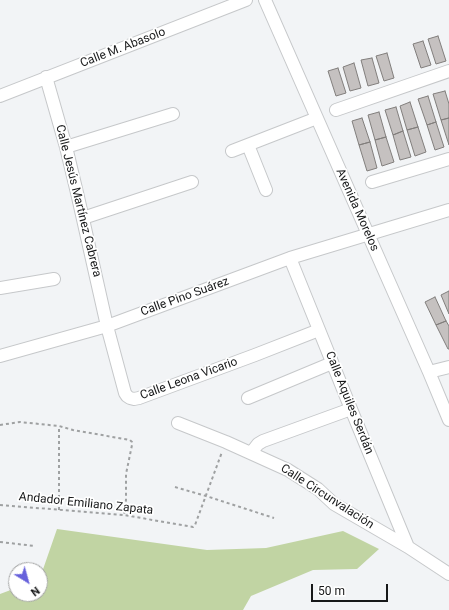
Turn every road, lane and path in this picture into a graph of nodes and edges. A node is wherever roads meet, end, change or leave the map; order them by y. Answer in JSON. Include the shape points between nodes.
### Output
{"nodes":[{"id":1,"x":246,"y":0,"type":"edge"},
{"id":2,"x":265,"y":0,"type":"edge"},
{"id":3,"x":448,"y":75,"type":"edge"},
{"id":4,"x":46,"y":77,"type":"junction"},
{"id":5,"x":0,"y":96,"type":"edge"},
{"id":6,"x":336,"y":110,"type":"dead end"},
{"id":7,"x":173,"y":114,"type":"dead end"},
{"id":8,"x":317,"y":118,"type":"junction"},
{"id":9,"x":248,"y":145,"type":"junction"},
{"id":10,"x":66,"y":147,"type":"junction"},
{"id":11,"x":232,"y":151,"type":"dead end"},
{"id":12,"x":449,"y":159,"type":"edge"},
{"id":13,"x":192,"y":182,"type":"dead end"},
{"id":14,"x":372,"y":182,"type":"dead end"},
{"id":15,"x":266,"y":190,"type":"dead end"},
{"id":16,"x":449,"y":210,"type":"edge"},
{"id":17,"x":83,"y":218,"type":"junction"},
{"id":18,"x":368,"y":234,"type":"junction"},
{"id":19,"x":290,"y":258,"type":"junction"},
{"id":20,"x":54,"y":279,"type":"dead end"},
{"id":21,"x":0,"y":288,"type":"edge"},
{"id":22,"x":107,"y":326,"type":"junction"},
{"id":23,"x":320,"y":330,"type":"junction"},
{"id":24,"x":0,"y":356,"type":"edge"},
{"id":25,"x":332,"y":363,"type":"junction"},
{"id":26,"x":449,"y":367,"type":"edge"},
{"id":27,"x":429,"y":372,"type":"junction"},
{"id":28,"x":248,"y":398,"type":"dead end"},
{"id":29,"x":351,"y":409,"type":"junction"},
{"id":30,"x":449,"y":420,"type":"edge"},
{"id":31,"x":178,"y":423,"type":"dead end"},
{"id":32,"x":0,"y":425,"type":"edge"},
{"id":33,"x":59,"y":426,"type":"junction"},
{"id":34,"x":226,"y":442,"type":"junction"},
{"id":35,"x":251,"y":453,"type":"junction"},
{"id":36,"x":176,"y":487,"type":"dead end"},
{"id":37,"x":206,"y":496,"type":"junction"},
{"id":38,"x":0,"y":505,"type":"edge"},
{"id":39,"x":59,"y":510,"type":"junction"},
{"id":40,"x":124,"y":515,"type":"junction"},
{"id":41,"x":274,"y":518,"type":"dead end"},
{"id":42,"x":0,"y":542,"type":"edge"},
{"id":43,"x":35,"y":546,"type":"dead end"},
{"id":44,"x":408,"y":547,"type":"junction"},
{"id":45,"x":449,"y":574,"type":"edge"}],
"edges":[{"from":1,"to":4,"type":"street","name":"Calle M. Abasolo"},
{"from":2,"to":8,"type":"street","name":"Avenida Morelos"},
{"from":3,"to":6,"type":"street"},
{"from":4,"to":5,"type":"street","name":"Calle M. Abasolo"},
{"from":4,"to":10,"type":"street","name":"Calle Jesús Martínez Cabrera"},
{"from":7,"to":10,"type":"street"},
{"from":8,"to":9,"type":"street"},
{"from":8,"to":18,"type":"street","name":"Avenida Morelos"},
{"from":9,"to":11,"type":"street"},
{"from":9,"to":15,"type":"street"},
{"from":10,"to":17,"type":"street","name":"Calle Jesús Martínez Cabrera"},
{"from":12,"to":14,"type":"street"},
{"from":13,"to":17,"type":"street"},
{"from":16,"to":18,"type":"street","name":"Calle Pino Suárez"},
{"from":17,"to":22,"type":"street","name":"Calle Jesús Martínez Cabrera"},
{"from":18,"to":19,"type":"street","name":"Calle Pino Suárez"},
{"from":18,"to":27,"type":"street","name":"Avenida Morelos"},
{"from":19,"to":22,"type":"street","name":"Calle Pino Suárez"},
{"from":19,"to":23,"type":"street","name":"Calle Aquiles Serdán"},
{"from":20,"to":21,"type":"street"},
{"from":22,"to":23,"type":"street","name":"Calle Leona Vicario","via":[[125,392],[134,399]]},
{"from":22,"to":24,"type":"street","name":"Calle Pino Suárez"},
{"from":23,"to":25,"type":"street","name":"Calle Aquiles Serdán"},
{"from":25,"to":28,"type":"street"},
{"from":25,"to":29,"type":"street","name":"Calle Aquiles Serdán"},
{"from":26,"to":27,"type":"street"},
{"from":27,"to":30,"type":"street","name":"Avenida Morelos"},
{"from":29,"to":35,"type":"street","via":[[262,441]]},
{"from":29,"to":44,"type":"street","name":"Calle Aquiles Serdán"},
{"from":31,"to":34,"type":"street","name":"Calle Circunvalación"},
{"from":32,"to":33,"type":"path","via":[[20,422]]},
{"from":33,"to":39,"type":"path"},
{"from":33,"to":40,"type":"path","via":[[132,442],[126,474]]},
{"from":34,"to":35,"type":"street","name":"Calle Circunvalación"},
{"from":34,"to":37,"type":"path"},
{"from":35,"to":44,"type":"street","name":"Calle Circunvalación","via":[[288,470],[322,492],[334,504]]},
{"from":36,"to":37,"type":"path"},
{"from":37,"to":40,"type":"path","name":"Andador Emiliano Zapata","via":[[193,527]]},
{"from":37,"to":41,"type":"path"},
{"from":38,"to":39,"type":"path","name":"Andador Emiliano Zapata"},
{"from":39,"to":40,"type":"path","name":"Andador Emiliano Zapata"},
{"from":42,"to":43,"type":"path"},
{"from":44,"to":45,"type":"street","name":"Calle Circunvalación"}]}
